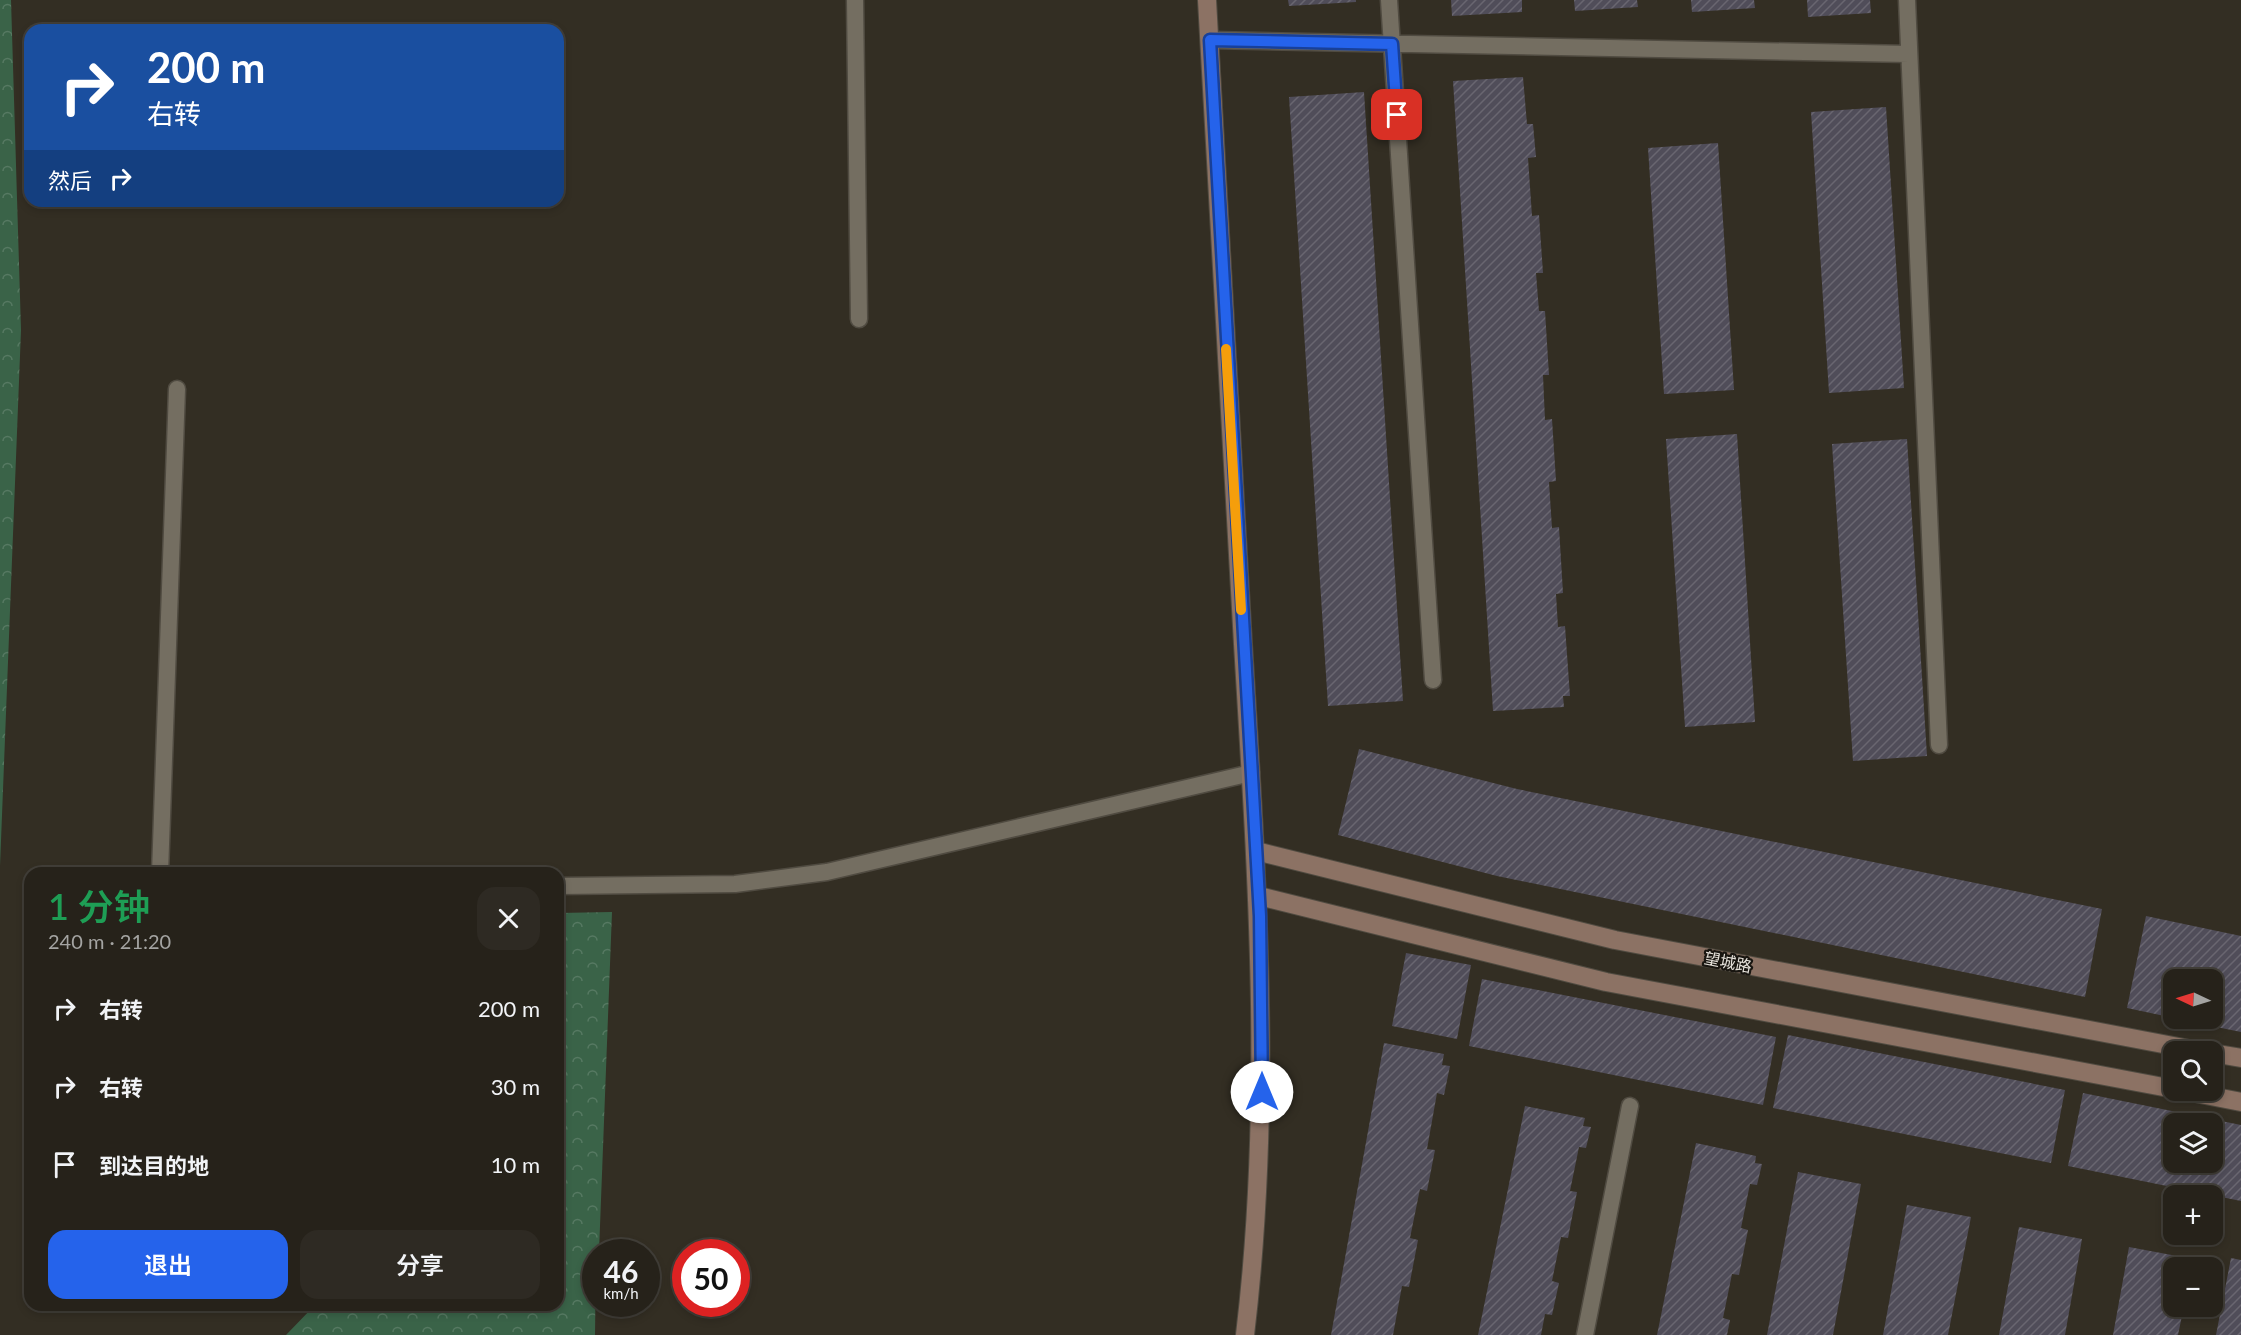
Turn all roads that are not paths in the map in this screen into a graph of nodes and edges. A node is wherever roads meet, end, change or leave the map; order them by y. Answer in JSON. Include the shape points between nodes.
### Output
{"nodes":[{"id":1,"x":855,"y":0,"type":"edge"},
{"id":2,"x":1208,"y":0,"type":"edge"},
{"id":3,"x":1389,"y":0,"type":"edge"},
{"id":4,"x":1907,"y":0,"type":"edge"},
{"id":5,"x":1210,"y":40,"type":"junction"},
{"id":6,"x":1392,"y":44,"type":"junction"},
{"id":7,"x":1909,"y":54,"type":"junction"},
{"id":8,"x":859,"y":319,"type":"dead end"},
{"id":9,"x":177,"y":388,"type":"dead end"},
{"id":10,"x":1433,"y":680,"type":"dead end"},
{"id":11,"x":1939,"y":744,"type":"dead end"},
{"id":12,"x":1251,"y":773,"type":"junction"},
{"id":13,"x":1256,"y":851,"type":"junction"},
{"id":14,"x":160,"y":867,"type":"edge"},
{"id":15,"x":564,"y":886,"type":"edge"},
{"id":16,"x":1258,"y":896,"type":"junction"},
{"id":17,"x":2163,"y":1044,"type":"edge"},
{"id":18,"x":2223,"y":1055,"type":"edge"},
{"id":19,"x":2241,"y":1058,"type":"edge"},
{"id":20,"x":2163,"y":1087,"type":"edge"},
{"id":21,"x":2223,"y":1098,"type":"edge"},
{"id":22,"x":2241,"y":1102,"type":"edge"},
{"id":23,"x":1630,"y":1106,"type":"dead end"},
{"id":24,"x":1245,"y":1335,"type":"edge"},
{"id":25,"x":1585,"y":1335,"type":"edge"}],
"edges":[{"from":1,"to":8,"type":"lane"},
{"from":2,"to":5,"type":"street"},
{"from":3,"to":6,"type":"lane"},
{"from":4,"to":7,"type":"lane"},
{"from":5,"to":6,"type":"lane"},
{"from":5,"to":12,"type":"street"},
{"from":6,"to":7,"type":"lane"},
{"from":6,"to":10,"type":"lane"},
{"from":7,"to":11,"type":"lane"},
{"from":9,"to":14,"type":"lane"},
{"from":12,"to":13,"type":"street"},
{"from":12,"to":15,"type":"lane","via":[[827,872],[735,884]]},
{"from":13,"to":16,"type":"street"},
{"from":13,"to":17,"type":"street","name":"望城路","via":[[1615,940]]},
{"from":16,"to":20,"type":"street","via":[[1606,982]]},
{"from":16,"to":24,"type":"street","via":[[1262,1112]]},
{"from":18,"to":19,"type":"street"},
{"from":21,"to":22,"type":"street"},
{"from":23,"to":25,"type":"lane"}]}
